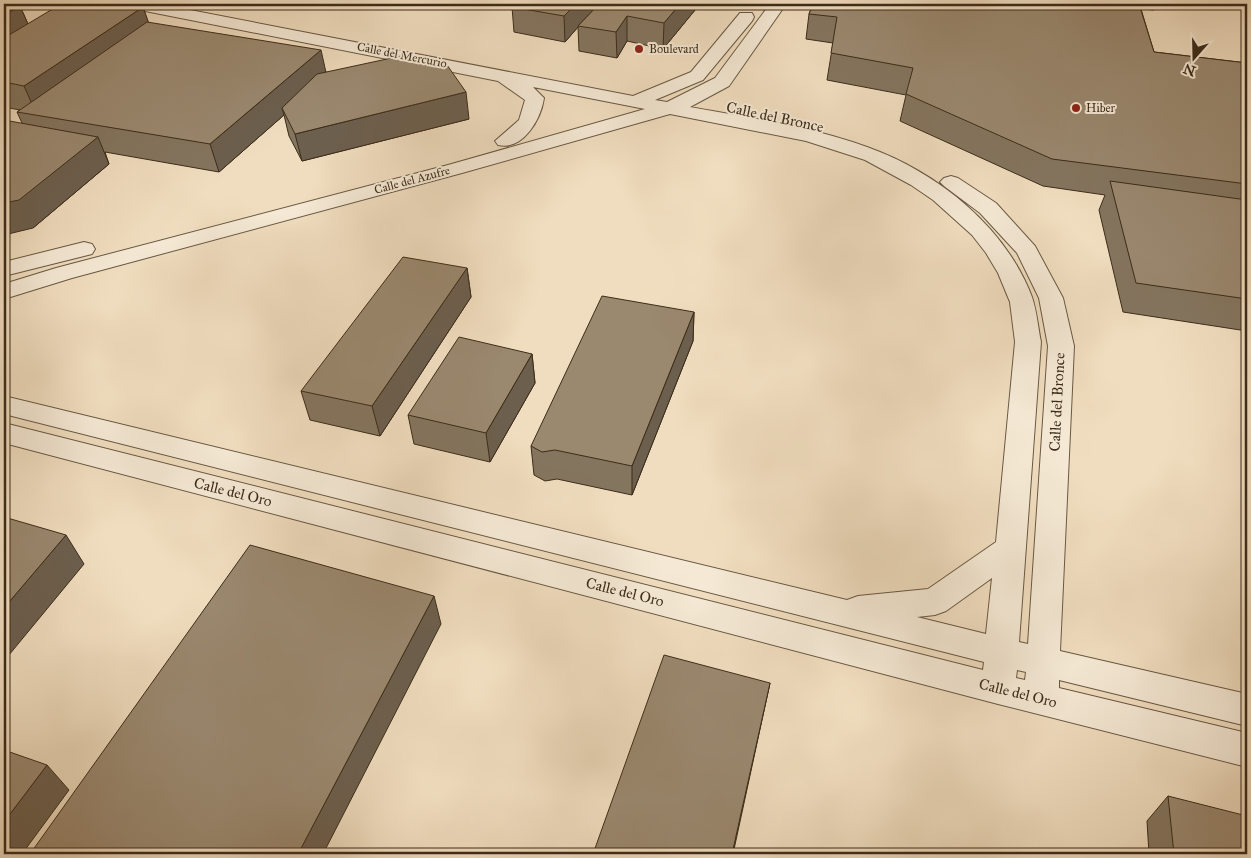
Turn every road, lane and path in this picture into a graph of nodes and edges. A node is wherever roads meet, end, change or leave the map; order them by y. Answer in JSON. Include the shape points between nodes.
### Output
{"nodes":[{"id":1,"x":135,"y":4,"type":"edge"},
{"id":2,"x":185,"y":4,"type":"edge"},
{"id":3,"x":756,"y":4,"type":"edge"},
{"id":4,"x":778,"y":4,"type":"edge"},
{"id":5,"x":474,"y":69,"type":"junction"},
{"id":6,"x":670,"y":101,"type":"junction"},
{"id":7,"x":636,"y":102,"type":"junction"},
{"id":8,"x":504,"y":141,"type":"junction"},
{"id":9,"x":7,"y":286,"type":"edge"},
{"id":10,"x":5,"y":412,"type":"edge"},
{"id":11,"x":1010,"y":547,"type":"junction"},
{"id":12,"x":838,"y":612,"type":"junction"},
{"id":13,"x":1001,"y":652,"type":"junction"},
{"id":14,"x":1043,"y":662,"type":"junction"},
{"id":15,"x":998,"y":689,"type":"junction"},
{"id":16,"x":1041,"y":699,"type":"junction"},
{"id":17,"x":1247,"y":710,"type":"edge"},
{"id":18,"x":1247,"y":750,"type":"edge"}],
"edges":[{"from":1,"to":5,"type":"street","name":"Calle del Mercurio"},
{"from":2,"to":6,"type":"street","name":"Calle del Mercurio"},
{"from":3,"to":6,"type":"street","name":"Calle del Azufre","via":[[726,43]]},
{"from":4,"to":6,"type":"street","name":"Calle del Azufre","via":[[722,82]]},
{"from":5,"to":7,"type":"street","name":"Calle del Mercurio"},
{"from":5,"to":8,"type":"street","via":[[515,82],[535,98],[534,111],[524,127]]},
{"from":6,"to":7,"type":"street","name":"Calle del Azufre"},
{"from":6,"to":9,"type":"street","name":"Calle del Azufre"},
{"from":6,"to":11,"type":"street","name":"Calle del Bronce","via":[[810,136],[870,155],[920,181],[965,214],[1000,254],[1021,298],[1028,342]]},
{"from":6,"to":14,"type":"street","name":"Calle del Bronce","via":[[819,125],[883,145],[938,172],[988,208],[1027,251],[1051,298],[1061,346]]},
{"from":7,"to":8,"type":"street","name":"Calle del Azufre"},
{"from":8,"to":9,"type":"street","name":"Calle del Azufre"},
{"from":10,"to":12,"type":"street","name":"Calle del Oro"},
{"from":10,"to":15,"type":"street","name":"Calle del Oro"},
{"from":11,"to":12,"type":"street","via":[[936,602]]},
{"from":11,"to":13,"type":"street","name":"Calle del Bronce"},
{"from":12,"to":13,"type":"street","name":"Calle del Oro"},
{"from":13,"to":14,"type":"street","name":"Calle del Oro"},
{"from":13,"to":15,"type":"street","name":"Calle del Bronce"},
{"from":14,"to":16,"type":"street","name":"Calle del Bronce"},
{"from":14,"to":17,"type":"street","name":"Calle del Oro"},
{"from":15,"to":16,"type":"street","name":"Calle del Oro"},
{"from":16,"to":18,"type":"street","name":"Calle del Oro"}]}
